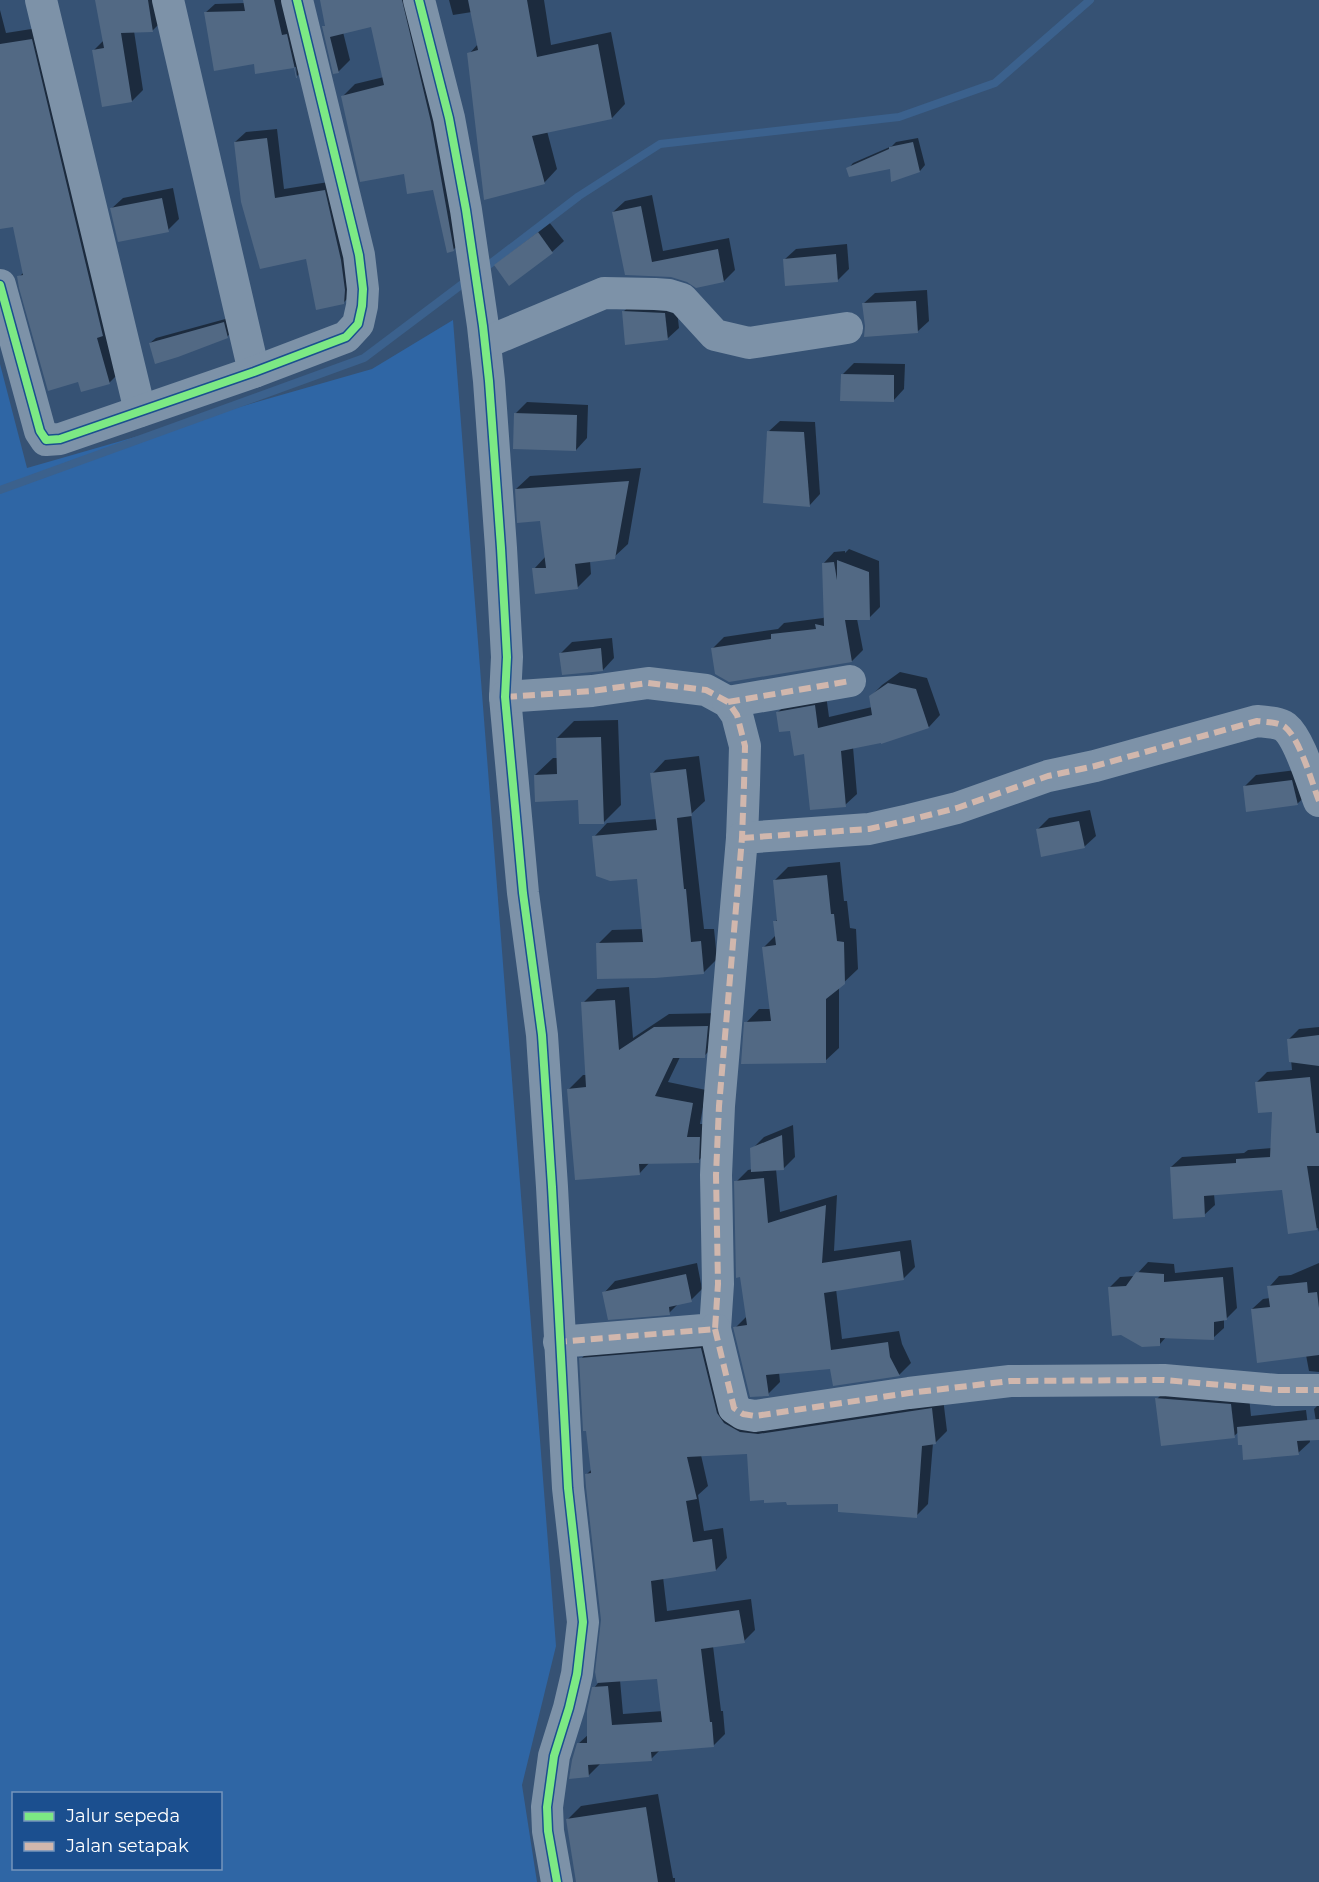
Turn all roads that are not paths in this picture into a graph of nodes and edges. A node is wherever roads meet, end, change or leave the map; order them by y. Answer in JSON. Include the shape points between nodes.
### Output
{"nodes":[{"id":1,"x":41,"y":0,"type":"edge"},
{"id":2,"x":168,"y":0,"type":"edge"},
{"id":3,"x":297,"y":0,"type":"edge"},
{"id":4,"x":419,"y":0,"type":"edge"},
{"id":5,"x":0,"y":285,"type":"edge"},
{"id":6,"x":847,"y":328,"type":"dead end"},
{"id":7,"x":484,"y":334,"type":"junction"},
{"id":8,"x":254,"y":372,"type":"junction"},
{"id":9,"x":140,"y":411,"type":"junction"},
{"id":10,"x":850,"y":681,"type":"dead end"},
{"id":11,"x":505,"y":697,"type":"junction"},
{"id":12,"x":728,"y":702,"type":"junction"},
{"id":13,"x":1319,"y":801,"type":"edge"},
{"id":14,"x":742,"y":838,"type":"junction"},
{"id":15,"x":715,"y":1329,"type":"junction"},
{"id":16,"x":560,"y":1342,"type":"junction"},
{"id":17,"x":1319,"y":1390,"type":"edge"},
{"id":18,"x":557,"y":1882,"type":"edge"}],
"edges":[{"from":1,"to":9,"type":"street"},
{"from":2,"to":8,"type":"street"},
{"from":3,"to":8,"type":"street","via":[[359,255],[362,306],[357,324],[346,337]]},
{"from":4,"to":7,"type":"street","via":[[449,118]]},
{"from":5,"to":9,"type":"street","via":[[40,431],[46,440],[60,439]]},
{"from":6,"to":7,"type":"street","via":[[749,343],[715,335],[682,299],[604,293]]},
{"from":7,"to":11,"type":"street","via":[[504,603]]},
{"from":8,"to":9,"type":"street"},
{"from":10,"to":12,"type":"street"},
{"from":11,"to":12,"type":"street","via":[[648,683],[706,690]]},
{"from":11,"to":16,"type":"street","via":[[523,893],[542,1035]]},
{"from":12,"to":14,"type":"street","via":[[737,715],[745,746]]},
{"from":13,"to":14,"type":"street","via":[[1304,758],[1285,727],[1257,721],[1048,776],[957,808],[889,825]]},
{"from":14,"to":15,"type":"street","via":[[719,1106]]},
{"from":15,"to":16,"type":"street"},
{"from":15,"to":17,"type":"street","via":[[734,1408],[755,1416],[1010,1381],[1164,1380]]},
{"from":16,"to":18,"type":"street","via":[[568,1488],[583,1622],[577,1674],[554,1756],[548,1796],[548,1831]]}]}
